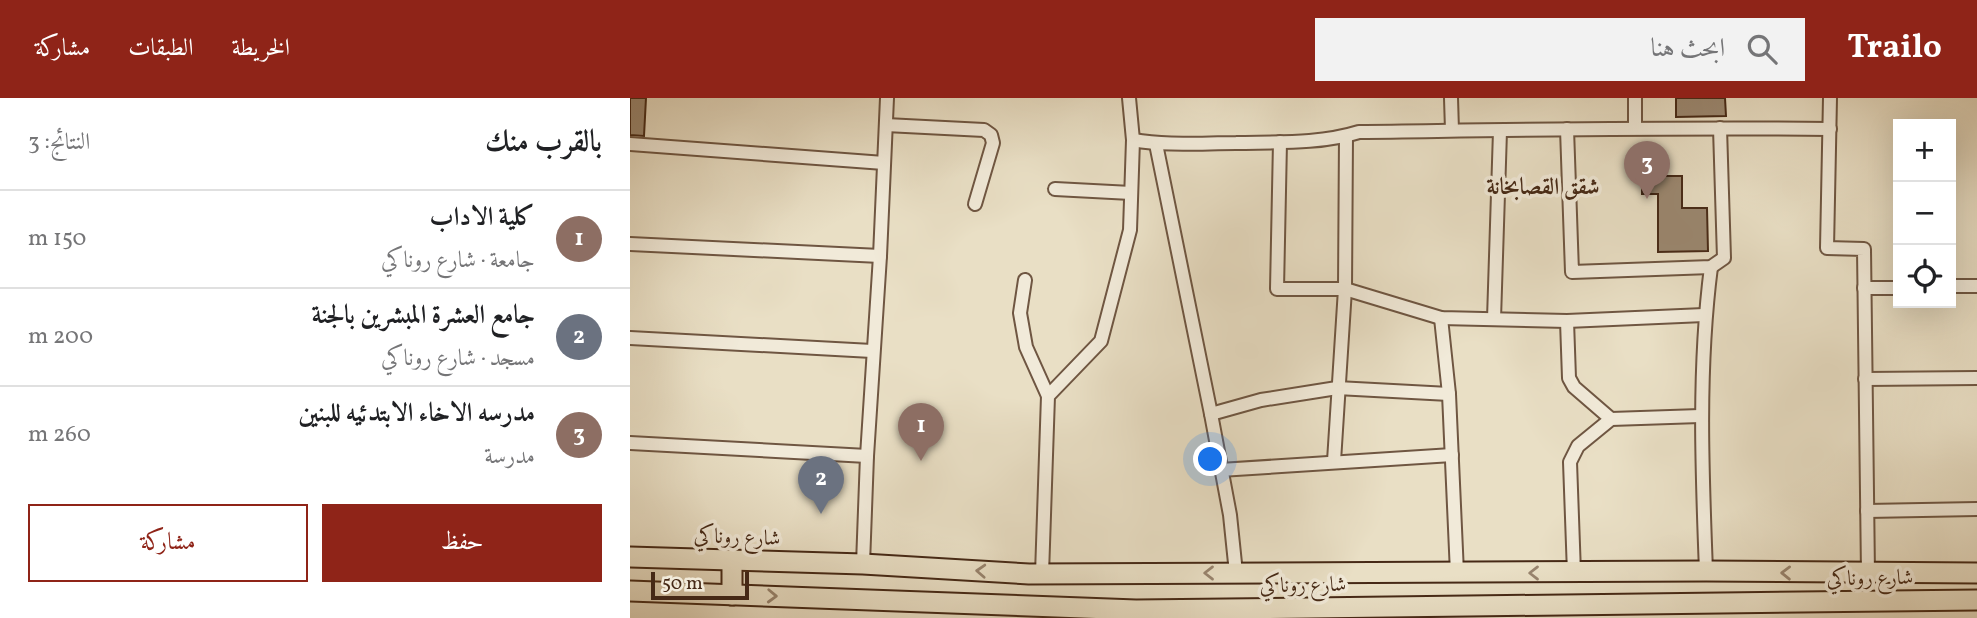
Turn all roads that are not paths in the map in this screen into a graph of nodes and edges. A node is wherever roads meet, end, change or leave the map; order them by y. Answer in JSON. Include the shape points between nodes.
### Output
{"nodes":[{"id":1,"x":887,"y":98,"type":"edge"},
{"id":2,"x":1129,"y":98,"type":"edge"},
{"id":3,"x":1451,"y":98,"type":"edge"},
{"id":4,"x":1636,"y":98,"type":"edge"},
{"id":5,"x":1830,"y":98,"type":"edge"},
{"id":6,"x":886,"y":125,"type":"junction"},
{"id":7,"x":1635,"y":127,"type":"junction"},
{"id":8,"x":1720,"y":128,"type":"junction"},
{"id":9,"x":1567,"y":129,"type":"junction"},
{"id":10,"x":1830,"y":129,"type":"junction"},
{"id":11,"x":1452,"y":130,"type":"junction"},
{"id":12,"x":1500,"y":131,"type":"junction"},
{"id":13,"x":1346,"y":136,"type":"junction"},
{"id":14,"x":1133,"y":140,"type":"junction"},
{"id":15,"x":1280,"y":142,"type":"junction"},
{"id":16,"x":630,"y":144,"type":"edge"},
{"id":17,"x":1156,"y":144,"type":"junction"},
{"id":18,"x":884,"y":163,"type":"junction"},
{"id":19,"x":1055,"y":189,"type":"dead end"},
{"id":20,"x":1131,"y":193,"type":"junction"},
{"id":21,"x":975,"y":204,"type":"dead end"},
{"id":22,"x":630,"y":244,"type":"edge"},
{"id":23,"x":880,"y":256,"type":"junction"},
{"id":24,"x":1711,"y":267,"type":"junction"},
{"id":25,"x":1025,"y":280,"type":"dead end"},
{"id":26,"x":1956,"y":286,"type":"edge"},
{"id":27,"x":1977,"y":286,"type":"edge"},
{"id":28,"x":1864,"y":288,"type":"junction"},
{"id":29,"x":1893,"y":288,"type":"edge"},
{"id":30,"x":1345,"y":289,"type":"junction"},
{"id":31,"x":1704,"y":315,"type":"junction"},
{"id":32,"x":1441,"y":318,"type":"junction"},
{"id":33,"x":1494,"y":319,"type":"junction"},
{"id":34,"x":1567,"y":321,"type":"junction"},
{"id":35,"x":630,"y":338,"type":"edge"},
{"id":36,"x":872,"y":351,"type":"junction"},
{"id":37,"x":1977,"y":377,"type":"edge"},
{"id":38,"x":1866,"y":379,"type":"junction"},
{"id":39,"x":1337,"y":388,"type":"junction"},
{"id":40,"x":1449,"y":394,"type":"junction"},
{"id":41,"x":1048,"y":396,"type":"junction"},
{"id":42,"x":1211,"y":414,"type":"junction"},
{"id":43,"x":1700,"y":416,"type":"junction"},
{"id":44,"x":1611,"y":419,"type":"junction"},
{"id":45,"x":630,"y":443,"type":"edge"},
{"id":46,"x":1452,"y":455,"type":"junction"},
{"id":47,"x":867,"y":456,"type":"junction"},
{"id":48,"x":1335,"y":461,"type":"junction"},
{"id":49,"x":1220,"y":470,"type":"junction"},
{"id":50,"x":1977,"y":509,"type":"edge"},
{"id":51,"x":1867,"y":511,"type":"junction"},
{"id":52,"x":630,"y":557,"type":"edge"},
{"id":53,"x":732,"y":560,"type":"junction"},
{"id":54,"x":863,"y":565,"type":"junction"},
{"id":55,"x":1706,"y":571,"type":"junction"},
{"id":56,"x":1236,"y":573,"type":"junction"},
{"id":57,"x":1457,"y":573,"type":"junction"},
{"id":58,"x":1574,"y":573,"type":"junction"},
{"id":59,"x":1814,"y":573,"type":"junction"},
{"id":60,"x":1977,"y":573,"type":"edge"},
{"id":61,"x":1042,"y":574,"type":"junction"},
{"id":62,"x":1868,"y":574,"type":"junction"},
{"id":63,"x":630,"y":591,"type":"edge"},
{"id":64,"x":732,"y":595,"type":"junction"},
{"id":65,"x":1977,"y":600,"type":"edge"},
{"id":66,"x":1814,"y":602,"type":"junction"},
{"id":67,"x":1614,"y":611,"type":"edge"}],
"edges":[{"from":1,"to":6,"type":"street"},
{"from":2,"to":14,"type":"street"},
{"from":3,"to":11,"type":"street"},
{"from":4,"to":7,"type":"street"},
{"from":5,"to":10,"type":"street"},
{"from":6,"to":18,"type":"street"},
{"from":6,"to":21,"type":"street","via":[[984,130],[991,135],[993,143]]},
{"from":7,"to":8,"type":"street"},
{"from":7,"to":9,"type":"street"},
{"from":8,"to":10,"type":"street"},
{"from":8,"to":24,"type":"street","via":[[1724,258]]},
{"from":9,"to":12,"type":"street"},
{"from":9,"to":24,"type":"street","via":[[1572,272]]},
{"from":10,"to":28,"type":"street","via":[[1827,248],[1864,249]]},
{"from":11,"to":12,"type":"street"},
{"from":11,"to":13,"type":"street"},
{"from":12,"to":33,"type":"street"},
{"from":13,"to":15,"type":"street"},
{"from":13,"to":30,"type":"street"},
{"from":14,"to":17,"type":"street"},
{"from":14,"to":20,"type":"street"},
{"from":15,"to":17,"type":"street"},
{"from":15,"to":30,"type":"street","via":[[1277,289]]},
{"from":16,"to":18,"type":"street"},
{"from":17,"to":42,"type":"street"},
{"from":18,"to":23,"type":"street"},
{"from":19,"to":20,"type":"street"},
{"from":20,"to":41,"type":"street","via":[[1130,230],[1101,341]]},
{"from":22,"to":23,"type":"street"},
{"from":23,"to":36,"type":"street"},
{"from":24,"to":31,"type":"street"},
{"from":25,"to":41,"type":"street","via":[[1020,313],[1026,347]]},
{"from":26,"to":27,"type":"street"},
{"from":28,"to":29,"type":"street"},
{"from":28,"to":38,"type":"street"},
{"from":30,"to":32,"type":"street"},
{"from":30,"to":39,"type":"street"},
{"from":31,"to":34,"type":"street"},
{"from":31,"to":43,"type":"street"},
{"from":32,"to":33,"type":"street"},
{"from":32,"to":40,"type":"street"},
{"from":33,"to":34,"type":"street"},
{"from":34,"to":44,"type":"street","via":[[1569,378]]},
{"from":35,"to":36,"type":"street"},
{"from":36,"to":47,"type":"street"},
{"from":37,"to":38,"type":"street"},
{"from":38,"to":51,"type":"street"},
{"from":39,"to":40,"type":"street"},
{"from":39,"to":42,"type":"street","via":[[1261,400]]},
{"from":39,"to":48,"type":"street"},
{"from":40,"to":46,"type":"street"},
{"from":41,"to":61,"type":"street"},
{"from":42,"to":49,"type":"street"},
{"from":43,"to":44,"type":"street"},
{"from":43,"to":55,"type":"street"},
{"from":44,"to":58,"type":"street","via":[[1578,446],[1570,462]]},
{"from":45,"to":47,"type":"street"},
{"from":46,"to":48,"type":"street"},
{"from":46,"to":57,"type":"street"},
{"from":47,"to":54,"type":"street"},
{"from":48,"to":49,"type":"street"},
{"from":49,"to":56,"type":"street"},
{"from":50,"to":51,"type":"street"},
{"from":51,"to":62,"type":"street"},
{"from":52,"to":53,"type":"main road","name":"شارع روناكي"},
{"from":53,"to":54,"type":"main road","name":"شارع روناكي"},
{"from":53,"to":64,"type":"main road"},
{"from":61,"to":54,"type":"main road","name":"شارع روناكي","one_way":true},
{"from":55,"to":58,"type":"main road","name":"شارع روناكي"},
{"from":59,"to":55,"type":"main road","name":"شارع روناكي","one_way":true},
{"from":56,"to":57,"type":"main road","name":"شارع روناكي"},
{"from":56,"to":61,"type":"main road","name":"شارع روناكي","one_way":true},
{"from":58,"to":57,"type":"main road","name":"شارع روناكي","one_way":true},
{"from":59,"to":62,"type":"main road","name":"شارع روناكي"},
{"from":59,"to":66,"type":"main road"},
{"from":60,"to":62,"type":"main road","name":"شارع روناكي"},
{"from":63,"to":64,"type":"main road","name":"شارع روناكي"},
{"from":64,"to":67,"type":"main road","name":"شارع روناكي","one_way":true,"via":[[1136,610]]},
{"from":65,"to":66,"type":"main road","name":"شارع روناكي"},
{"from":66,"to":67,"type":"main road","name":"شارع روناكي"}]}
